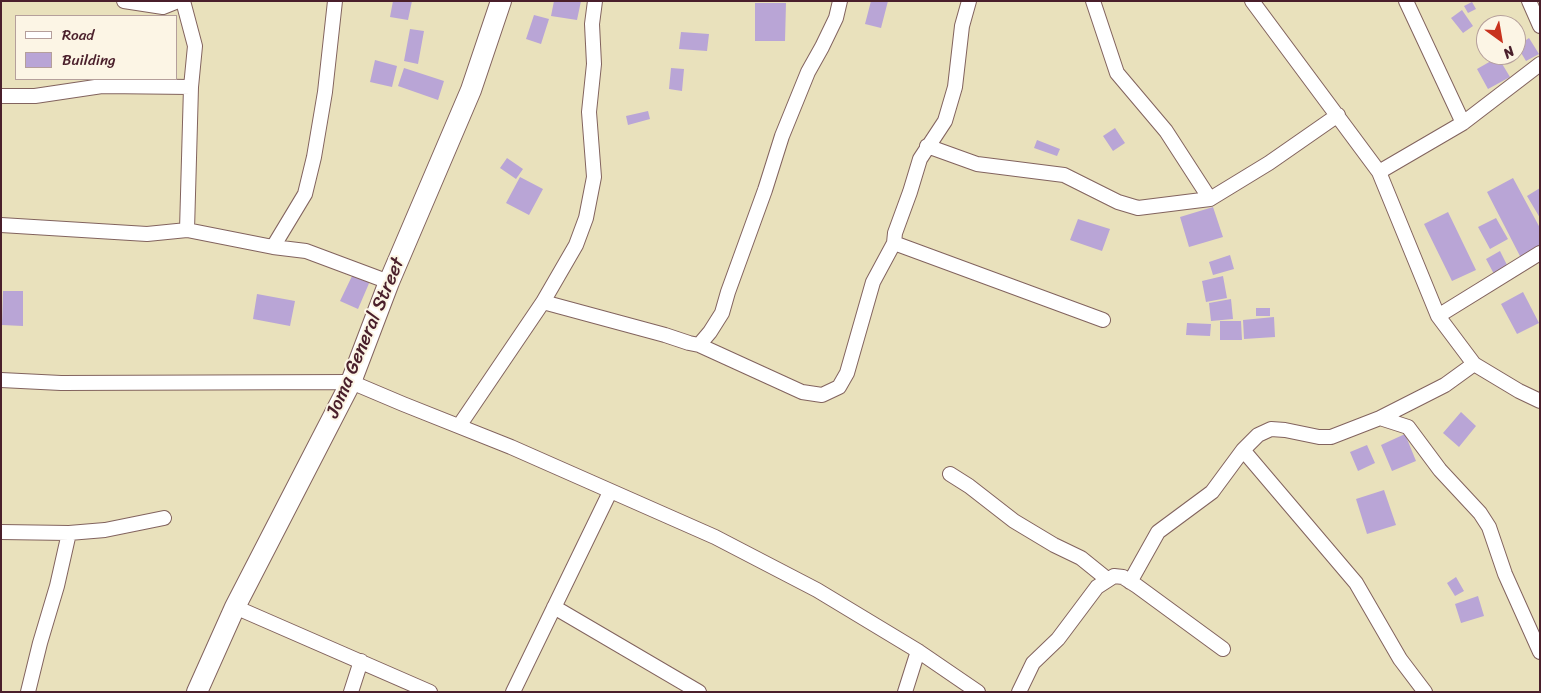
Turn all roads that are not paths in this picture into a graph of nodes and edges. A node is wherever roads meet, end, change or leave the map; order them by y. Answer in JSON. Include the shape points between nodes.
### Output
{"nodes":[{"id":1,"x":124,"y":1,"type":"edge"},
{"id":2,"x":178,"y":1,"type":"edge"},
{"id":3,"x":183,"y":1,"type":"edge"},
{"id":4,"x":336,"y":1,"type":"edge"},
{"id":5,"x":501,"y":1,"type":"edge"},
{"id":6,"x":595,"y":1,"type":"edge"},
{"id":7,"x":840,"y":1,"type":"edge"},
{"id":8,"x":968,"y":1,"type":"edge"},
{"id":9,"x":1094,"y":1,"type":"edge"},
{"id":10,"x":1252,"y":1,"type":"edge"},
{"id":11,"x":1406,"y":1,"type":"edge"},
{"id":12,"x":1529,"y":1,"type":"edge"},
{"id":13,"x":1540,"y":26,"type":"edge"},
{"id":14,"x":1540,"y":64,"type":"edge"},
{"id":15,"x":191,"y":87,"type":"junction"},
{"id":16,"x":1,"y":96,"type":"edge"},
{"id":17,"x":1338,"y":115,"type":"junction"},
{"id":18,"x":1463,"y":123,"type":"junction"},
{"id":19,"x":927,"y":146,"type":"junction"},
{"id":20,"x":1379,"y":172,"type":"junction"},
{"id":21,"x":1210,"y":200,"type":"junction"},
{"id":22,"x":1,"y":225,"type":"edge"},
{"id":23,"x":188,"y":230,"type":"junction"},
{"id":24,"x":894,"y":244,"type":"junction"},
{"id":25,"x":273,"y":248,"type":"junction"},
{"id":26,"x":1540,"y":254,"type":"edge"},
{"id":27,"x":389,"y":282,"type":"junction"},
{"id":28,"x":543,"y":302,"type":"junction"},
{"id":29,"x":1438,"y":316,"type":"junction"},
{"id":30,"x":1103,"y":320,"type":"dead end"},
{"id":31,"x":699,"y":345,"type":"junction"},
{"id":32,"x":1474,"y":364,"type":"junction"},
{"id":33,"x":1,"y":380,"type":"edge"},
{"id":34,"x":351,"y":382,"type":"junction"},
{"id":35,"x":1540,"y":401,"type":"edge"},
{"id":36,"x":1380,"y":418,"type":"junction"},
{"id":37,"x":459,"y":426,"type":"junction"},
{"id":38,"x":1243,"y":450,"type":"junction"},
{"id":39,"x":950,"y":474,"type":"dead end"},
{"id":40,"x":610,"y":492,"type":"junction"},
{"id":41,"x":164,"y":518,"type":"dead end"},
{"id":42,"x":1,"y":532,"type":"edge"},
{"id":43,"x":69,"y":533,"type":"junction"},
{"id":44,"x":1107,"y":579,"type":"junction"},
{"id":45,"x":1130,"y":582,"type":"junction"},
{"id":46,"x":235,"y":607,"type":"junction"},
{"id":47,"x":554,"y":607,"type":"junction"},
{"id":48,"x":1223,"y":649,"type":"dead end"},
{"id":49,"x":918,"y":651,"type":"junction"},
{"id":50,"x":1540,"y":652,"type":"edge"},
{"id":51,"x":361,"y":661,"type":"junction"},
{"id":52,"x":28,"y":692,"type":"edge"},
{"id":53,"x":197,"y":692,"type":"edge"},
{"id":54,"x":351,"y":692,"type":"edge"},
{"id":55,"x":430,"y":692,"type":"edge"},
{"id":56,"x":513,"y":692,"type":"edge"},
{"id":57,"x":699,"y":692,"type":"edge"},
{"id":58,"x":906,"y":692,"type":"edge"},
{"id":59,"x":978,"y":692,"type":"edge"},
{"id":60,"x":1019,"y":692,"type":"edge"},
{"id":61,"x":1425,"y":692,"type":"edge"}],
"edges":[{"from":1,"to":2,"type":"street","via":[[163,7]]},
{"from":3,"to":15,"type":"street","via":[[195,46]]},
{"from":4,"to":25,"type":"street","via":[[325,92],[305,194]]},
{"from":5,"to":27,"type":"street","name":"Joma General Street","via":[[471,90]]},
{"from":6,"to":28,"type":"street","via":[[589,112],[594,177],[586,218],[576,245]]},
{"from":7,"to":31,"type":"street","via":[[836,18],[808,72],[782,136],[722,312]]},
{"from":8,"to":19,"type":"street","via":[[956,87],[945,121]]},
{"from":9,"to":21,"type":"street","via":[[1117,73],[1166,131]]},
{"from":10,"to":17,"type":"street"},
{"from":11,"to":18,"type":"street"},
{"from":12,"to":13,"type":"street"},
{"from":14,"to":18,"type":"street"},
{"from":15,"to":16,"type":"street","via":[[102,86],[35,96]]},
{"from":15,"to":23,"type":"street"},
{"from":17,"to":20,"type":"street"},
{"from":17,"to":21,"type":"street"},
{"from":18,"to":20,"type":"street"},
{"from":19,"to":21,"type":"street","via":[[977,164],[1064,175],[1118,202],[1138,208]]},
{"from":19,"to":24,"type":"street","via":[[895,233]]},
{"from":20,"to":29,"type":"street"},
{"from":22,"to":23,"type":"street","via":[[147,234]]},
{"from":23,"to":25,"type":"street"},
{"from":24,"to":30,"type":"street"},
{"from":24,"to":31,"type":"street","via":[[874,282],[847,373],[839,387],[822,395],[802,392]]},
{"from":25,"to":27,"type":"street","via":[[306,251]]},
{"from":26,"to":29,"type":"street"},
{"from":27,"to":34,"type":"street","name":"Joma General Street"},
{"from":28,"to":31,"type":"street"},
{"from":28,"to":37,"type":"street"},
{"from":29,"to":32,"type":"street"},
{"from":32,"to":35,"type":"street"},
{"from":32,"to":36,"type":"street","via":[[1445,385]]},
{"from":33,"to":34,"type":"street","via":[[61,383]]},
{"from":34,"to":37,"type":"street"},
{"from":34,"to":46,"type":"street","name":"Joma General Street"},
{"from":36,"to":38,"type":"street","via":[[1331,437],[1271,429],[1258,435]]},
{"from":36,"to":50,"type":"street","via":[[1408,427],[1440,470],[1480,513],[1489,527],[1505,574]]},
{"from":37,"to":40,"type":"street"},
{"from":38,"to":45,"type":"street","via":[[1212,492],[1158,532]]},
{"from":38,"to":61,"type":"street","via":[[1356,583],[1400,659]]},
{"from":39,"to":44,"type":"street","via":[[1014,520],[1081,558]]},
{"from":40,"to":47,"type":"street"},
{"from":40,"to":49,"type":"street","via":[[715,537],[817,590]]},
{"from":41,"to":43,"type":"street","via":[[105,530]]},
{"from":42,"to":43,"type":"street"},
{"from":43,"to":52,"type":"street"},
{"from":44,"to":45,"type":"street","via":[[1123,577]]},
{"from":44,"to":60,"type":"street","via":[[1097,587],[1058,639],[1033,663]]},
{"from":45,"to":48,"type":"street"},
{"from":46,"to":51,"type":"street"},
{"from":46,"to":53,"type":"street","name":"Joma General Street"},
{"from":47,"to":56,"type":"street"},
{"from":47,"to":57,"type":"street"},
{"from":49,"to":58,"type":"street"},
{"from":49,"to":59,"type":"street"},
{"from":51,"to":54,"type":"street"},
{"from":51,"to":55,"type":"street"}]}
